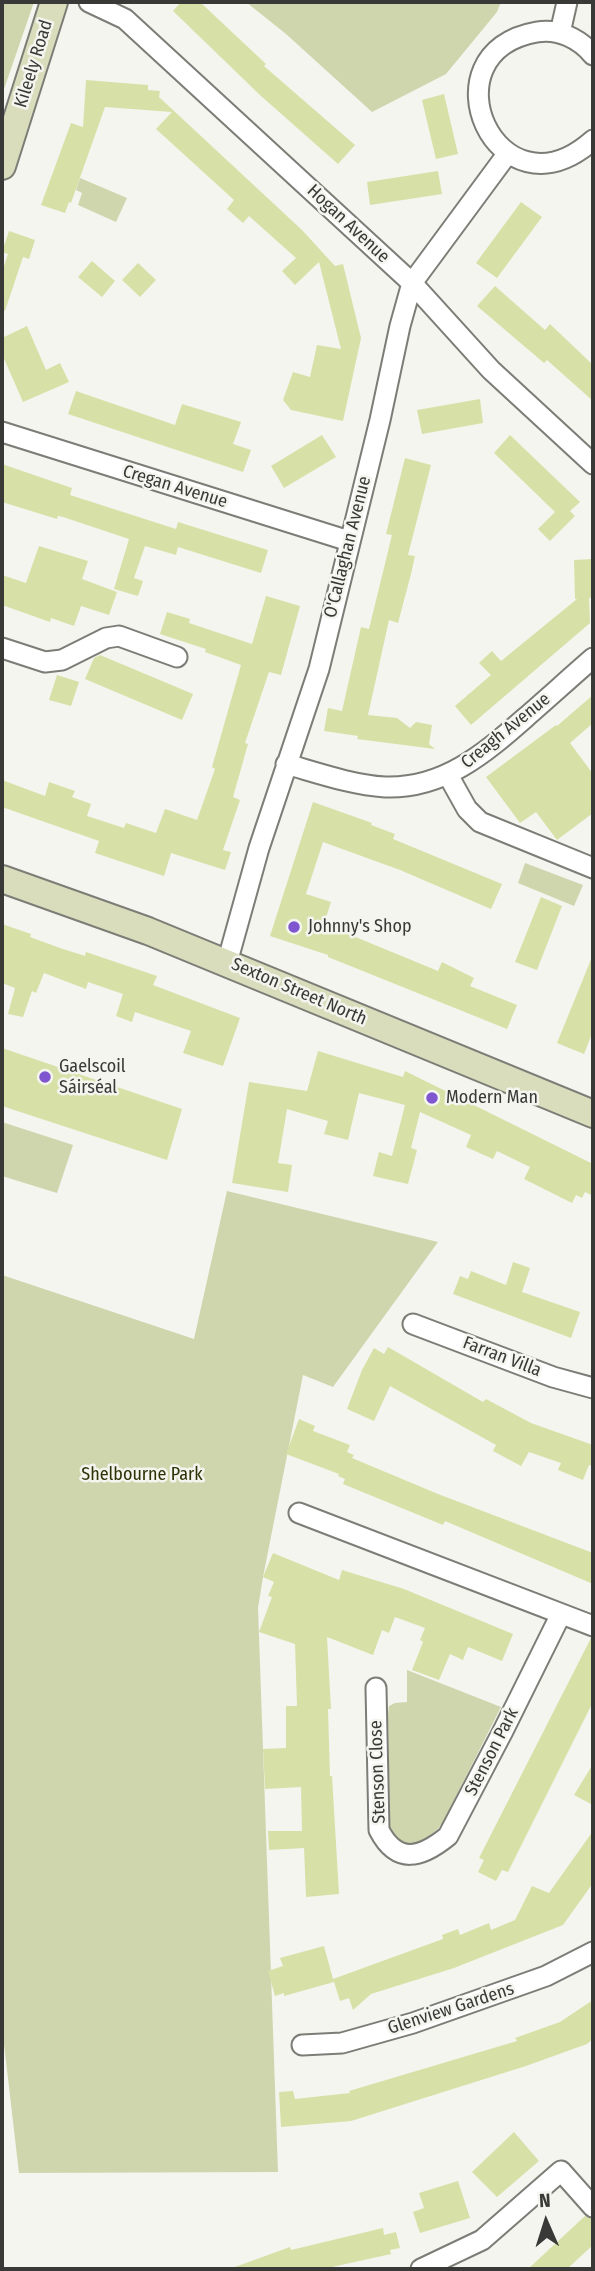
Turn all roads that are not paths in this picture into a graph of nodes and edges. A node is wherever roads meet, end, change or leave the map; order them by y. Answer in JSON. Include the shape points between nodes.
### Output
{"nodes":[{"id":1,"x":54,"y":2,"type":"edge"},
{"id":2,"x":89,"y":2,"type":"edge"},
{"id":3,"x":567,"y":2,"type":"edge"},
{"id":4,"x":560,"y":33,"type":"junction"},
{"id":5,"x":593,"y":55,"type":"edge"},
{"id":6,"x":593,"y":140,"type":"edge"},
{"id":7,"x":4,"y":151,"type":"edge"},
{"id":8,"x":508,"y":153,"type":"junction"},
{"id":9,"x":412,"y":284,"type":"junction"},
{"id":10,"x":2,"y":432,"type":"edge"},
{"id":11,"x":593,"y":464,"type":"edge"},
{"id":12,"x":349,"y":541,"type":"junction"},
{"id":13,"x":2,"y":648,"type":"edge"},
{"id":14,"x":177,"y":657,"type":"dead end"},
{"id":15,"x":593,"y":658,"type":"edge"},
{"id":16,"x":286,"y":764,"type":"junction"},
{"id":17,"x":447,"y":775,"type":"junction"},
{"id":18,"x":593,"y":868,"type":"edge"},
{"id":19,"x":2,"y":879,"type":"edge"},
{"id":20,"x":227,"y":962,"type":"junction"},
{"id":21,"x":593,"y":1114,"type":"edge"},
{"id":22,"x":413,"y":1324,"type":"dead end"},
{"id":23,"x":592,"y":1388,"type":"edge"},
{"id":24,"x":299,"y":1513,"type":"dead end"},
{"id":25,"x":561,"y":1614,"type":"junction"},
{"id":26,"x":593,"y":1626,"type":"edge"},
{"id":27,"x":376,"y":1688,"type":"dead end"},
{"id":28,"x":393,"y":1852,"type":"joint"},
{"id":29,"x":593,"y":1952,"type":"edge"},
{"id":30,"x":302,"y":2045,"type":"dead end"},
{"id":31,"x":593,"y":2207,"type":"edge"},
{"id":32,"x":421,"y":2269,"type":"edge"}],
"edges":[{"from":1,"to":7,"type":"main road","name":"Kileely Road"},
{"from":2,"to":9,"type":"street","name":"Hogan Avenue","via":[[125,19]]},
{"from":3,"to":4,"type":"street"},
{"from":4,"to":5,"type":"street"},
{"from":4,"to":8,"type":"street","via":[[541,31],[505,43],[480,78],[481,120],[492,139]]},
{"from":6,"to":8,"type":"street","via":[[578,154],[557,162],[523,160]]},
{"from":8,"to":9,"type":"street","name":"O'Callaghan Avenue"},
{"from":9,"to":11,"type":"street","name":"Hogan Avenue","via":[[491,369]]},
{"from":9,"to":12,"type":"street","name":"O'Callaghan Avenue"},
{"from":10,"to":12,"type":"street","name":"Cregan Avenue"},
{"from":12,"to":16,"type":"street","name":"O'Callaghan Avenue","via":[[318,669]]},
{"from":13,"to":14,"type":"street","via":[[45,662],[62,660],[119,636]]},
{"from":15,"to":17,"type":"street","name":"Creagh Avenue","via":[[491,747]]},
{"from":16,"to":17,"type":"street","name":"Creagh Avenue","via":[[381,787]]},
{"from":16,"to":20,"type":"street","name":"O'Callaghan Avenue"},
{"from":17,"to":18,"type":"street","via":[[480,822]]},
{"from":19,"to":20,"type":"main road","name":"Sexton Street North"},
{"from":20,"to":21,"type":"main road","name":"Sexton Street North"},
{"from":22,"to":23,"type":"street","name":"Farran Villa"},
{"from":24,"to":25,"type":"street"},
{"from":25,"to":26,"type":"street"},
{"from":25,"to":28,"type":"street","name":"Stenson Park","via":[[448,1836],[421,1852]]},
{"from":27,"to":28,"type":"street","name":"Stenson Close","via":[[379,1830]]},
{"from":29,"to":30,"type":"street","name":"Glenview Gardens","via":[[546,1976],[413,2023],[342,2043]]},
{"from":31,"to":32,"type":"street","via":[[561,2171],[482,2241]]}]}
